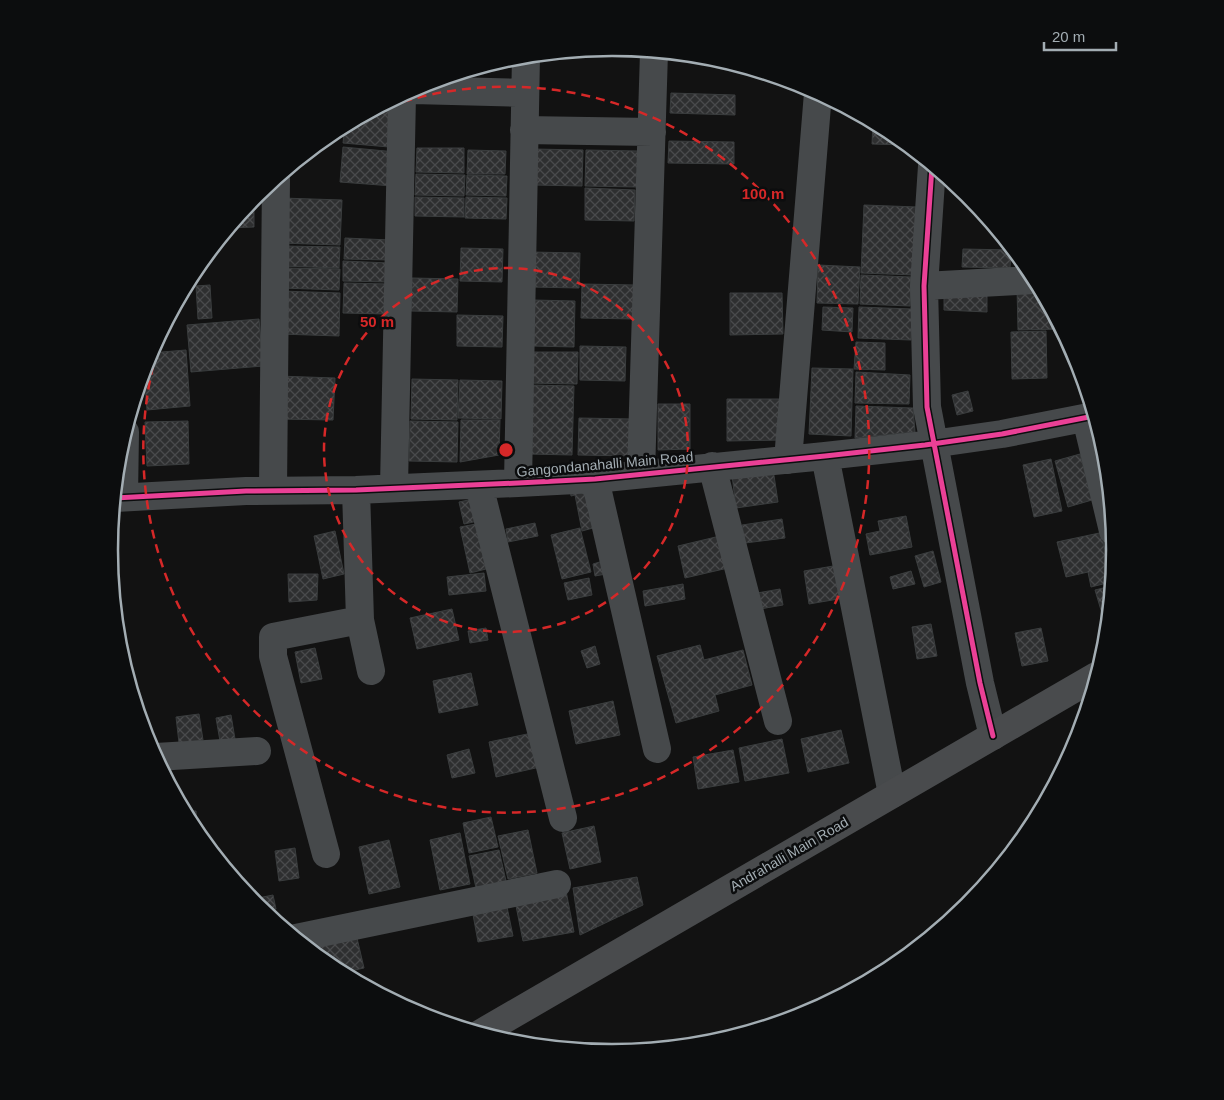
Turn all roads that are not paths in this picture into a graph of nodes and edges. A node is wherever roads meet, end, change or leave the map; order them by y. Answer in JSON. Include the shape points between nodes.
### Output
{"nodes":[{"id":1,"x":654,"y":58,"type":"edge"},
{"id":2,"x":526,"y":64,"type":"edge"},
{"id":3,"x":432,"y":91,"type":"edge"},
{"id":4,"x":525,"y":93,"type":"junction"},
{"id":5,"x":817,"y":101,"type":"edge"},
{"id":6,"x":402,"y":103,"type":"edge"},
{"id":7,"x":524,"y":130,"type":"junction"},
{"id":8,"x":652,"y":132,"type":"junction"},
{"id":9,"x":931,"y":174,"type":"edge"},
{"id":10,"x":276,"y":189,"type":"edge"},
{"id":11,"x":1026,"y":280,"type":"edge"},
{"id":12,"x":924,"y":286,"type":"junction"},
{"id":13,"x":1088,"y":417,"type":"edge"},
{"id":14,"x":934,"y":443,"type":"junction"},
{"id":15,"x":825,"y":456,"type":"junction"},
{"id":16,"x":788,"y":460,"type":"junction"},
{"id":17,"x":712,"y":466,"type":"junction"},
{"id":18,"x":641,"y":473,"type":"junction"},
{"id":19,"x":595,"y":479,"type":"junction"},
{"id":20,"x":518,"y":483,"type":"junction"},
{"id":21,"x":479,"y":485,"type":"junction"},
{"id":22,"x":394,"y":487,"type":"junction"},
{"id":23,"x":273,"y":490,"type":"junction"},
{"id":24,"x":356,"y":490,"type":"junction"},
{"id":25,"x":121,"y":498,"type":"edge"},
{"id":26,"x":360,"y":620,"type":"junction"},
{"id":27,"x":371,"y":671,"type":"dead end"},
{"id":28,"x":1088,"y":680,"type":"edge"},
{"id":29,"x":1084,"y":695,"type":"edge"},
{"id":30,"x":1051,"y":702,"type":"junction"},
{"id":31,"x":778,"y":721,"type":"dead end"},
{"id":32,"x":994,"y":736,"type":"junction"},
{"id":33,"x":657,"y":749,"type":"dead end"},
{"id":34,"x":257,"y":750,"type":"dead end"},
{"id":35,"x":164,"y":757,"type":"edge"},
{"id":36,"x":892,"y":794,"type":"junction"},
{"id":37,"x":563,"y":818,"type":"dead end"},
{"id":38,"x":326,"y":854,"type":"dead end"},
{"id":39,"x":558,"y":884,"type":"dead end"},
{"id":40,"x":306,"y":938,"type":"edge"},
{"id":41,"x":489,"y":1028,"type":"edge"}],
"edges":[{"from":1,"to":8,"type":"street"},
{"from":2,"to":4,"type":"street"},
{"from":3,"to":4,"type":"street"},
{"from":4,"to":7,"type":"street"},
{"from":5,"to":16,"type":"street"},
{"from":6,"to":22,"type":"street"},
{"from":7,"to":8,"type":"street"},
{"from":7,"to":20,"type":"street"},
{"from":8,"to":18,"type":"street"},
{"from":9,"to":12,"type":"street"},
{"from":10,"to":23,"type":"street"},
{"from":11,"to":12,"type":"street"},
{"from":12,"to":14,"type":"street","via":[[927,407]]},
{"from":13,"to":14,"type":"street","name":"Gangondanahalli Main Road"},
{"from":14,"to":15,"type":"street","name":"Gangondanahalli Main Road"},
{"from":14,"to":32,"type":"street","via":[[980,683]]},
{"from":15,"to":16,"type":"street","name":"Gangondanahalli Main Road"},
{"from":15,"to":36,"type":"street"},
{"from":16,"to":17,"type":"street","name":"Gangondanahalli Main Road"},
{"from":17,"to":18,"type":"street","name":"Gangondanahalli Main Road"},
{"from":17,"to":31,"type":"street"},
{"from":18,"to":19,"type":"street","name":"Gangondanahalli Main Road"},
{"from":19,"to":20,"type":"street","name":"Gangondanahalli Main Road"},
{"from":19,"to":33,"type":"street"},
{"from":20,"to":21,"type":"street","name":"Gangondanahalli Main Road"},
{"from":21,"to":22,"type":"street","name":"Gangondanahalli Main Road"},
{"from":21,"to":37,"type":"street"},
{"from":22,"to":24,"type":"street","name":"Gangondanahalli Main Road"},
{"from":23,"to":24,"type":"street","name":"Gangondanahalli Main Road"},
{"from":23,"to":25,"type":"street","name":"Gangondanahalli Main Road"},
{"from":24,"to":26,"type":"street"},
{"from":26,"to":27,"type":"street"},
{"from":26,"to":38,"type":"street","via":[[273,637],[273,656]]},
{"from":28,"to":30,"type":"main road","name":"Andrahalli Main Road"},
{"from":29,"to":30,"type":"street"},
{"from":30,"to":32,"type":"main road","name":"Andrahalli Main Road"},
{"from":32,"to":36,"type":"main road","name":"Andrahalli Main Road"},
{"from":34,"to":35,"type":"street"},
{"from":36,"to":41,"type":"main road","name":"Andrahalli Main Road"},
{"from":39,"to":40,"type":"street"}]}
